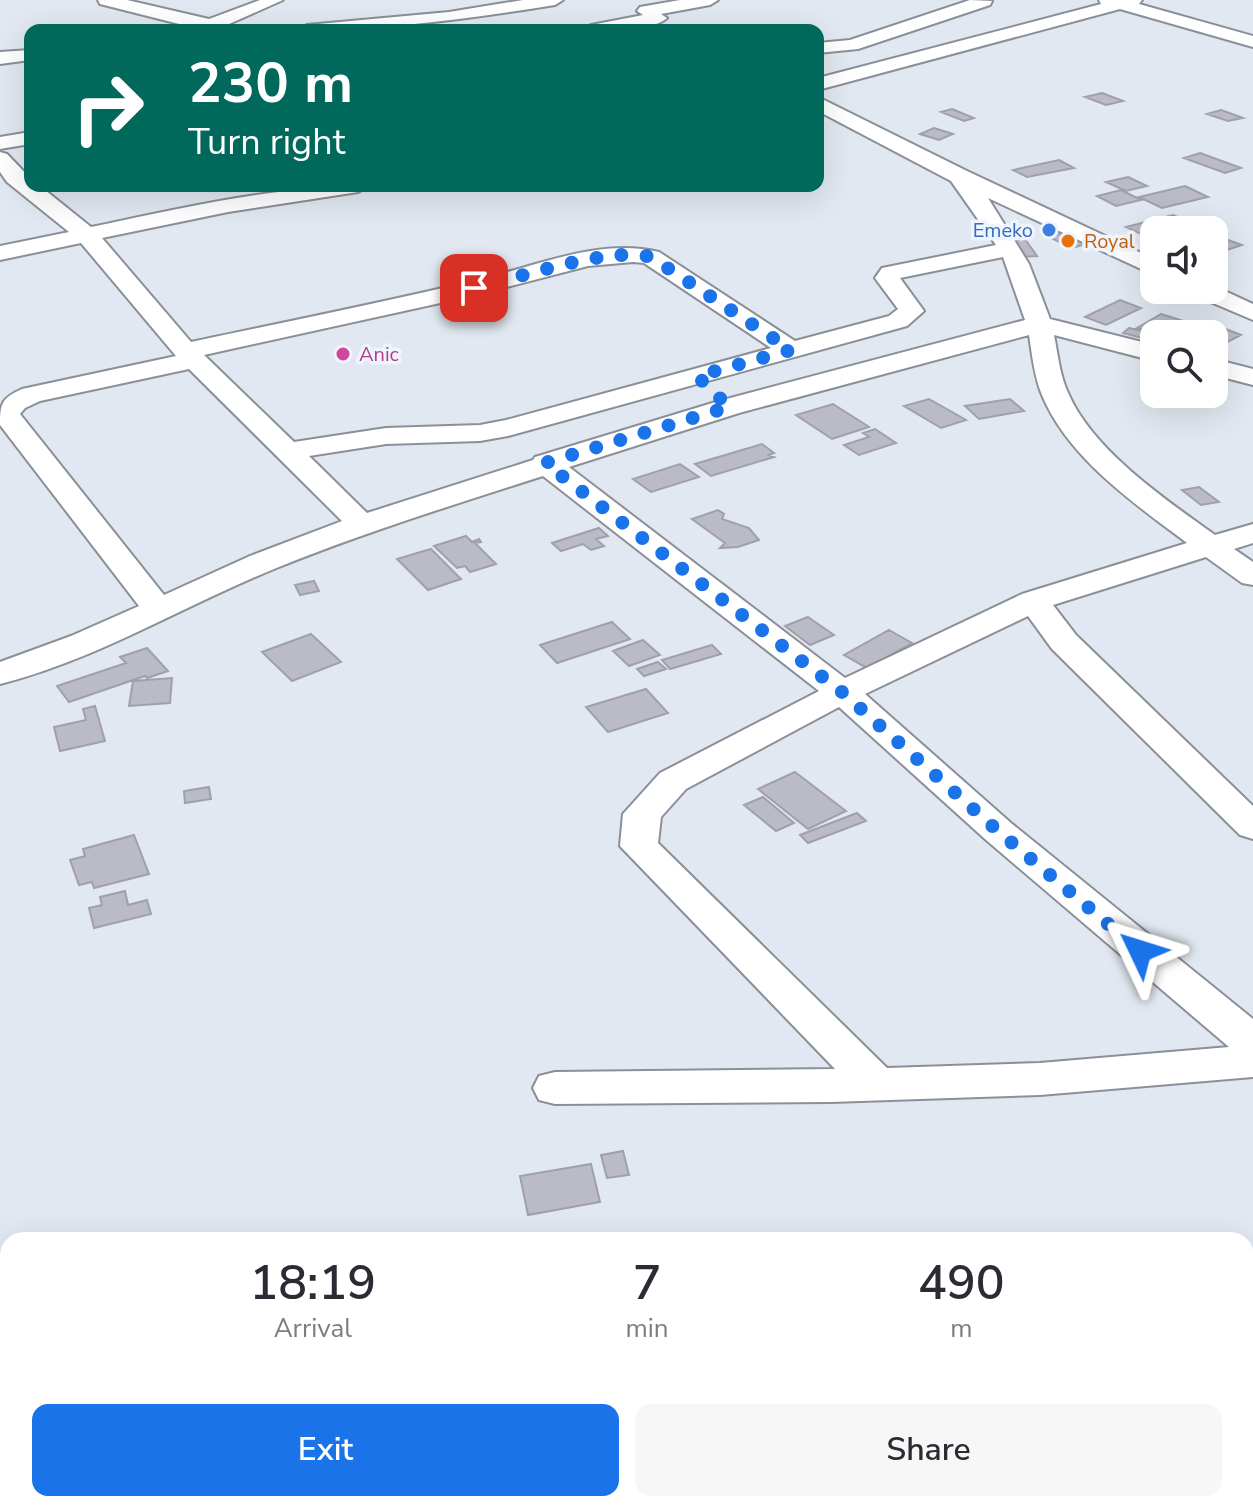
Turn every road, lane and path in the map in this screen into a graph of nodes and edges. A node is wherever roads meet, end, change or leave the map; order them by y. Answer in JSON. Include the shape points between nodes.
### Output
{"nodes":[{"id":1,"x":106,"y":0,"type":"edge"},
{"id":2,"x":275,"y":0,"type":"edge"},
{"id":3,"x":486,"y":0,"type":"edge"},
{"id":4,"x":555,"y":0,"type":"edge"},
{"id":5,"x":628,"y":0,"type":"edge"},
{"id":6,"x":710,"y":0,"type":"edge"},
{"id":7,"x":982,"y":0,"type":"edge"},
{"id":8,"x":1120,"y":1,"type":"edge"},
{"id":9,"x":509,"y":8,"type":"junction"},
{"id":10,"x":652,"y":15,"type":"junction"},
{"id":11,"x":200,"y":24,"type":"edge"},
{"id":12,"x":213,"y":24,"type":"edge"},
{"id":13,"x":373,"y":24,"type":"edge"},
{"id":14,"x":615,"y":24,"type":"edge"},
{"id":15,"x":668,"y":24,"type":"edge"},
{"id":16,"x":1253,"y":42,"type":"edge"},
{"id":17,"x":824,"y":47,"type":"edge"},
{"id":18,"x":24,"y":56,"type":"edge"},
{"id":19,"x":0,"y":58,"type":"edge"},
{"id":20,"x":824,"y":82,"type":"edge"},
{"id":21,"x":824,"y":106,"type":"edge"},
{"id":22,"x":824,"y":121,"type":"edge"},
{"id":23,"x":867,"y":129,"type":"junction"},
{"id":24,"x":24,"y":139,"type":"edge"},
{"id":25,"x":0,"y":143,"type":"edge"},
{"id":26,"x":0,"y":158,"type":"edge"},
{"id":27,"x":959,"y":176,"type":"junction"},
{"id":28,"x":24,"y":184,"type":"edge"},
{"id":29,"x":34,"y":192,"type":"edge"},
{"id":30,"x":317,"y":192,"type":"edge"},
{"id":31,"x":87,"y":235,"type":"junction"},
{"id":32,"x":1010,"y":249,"type":"junction"},
{"id":33,"x":0,"y":253,"type":"edge"},
{"id":34,"x":1140,"y":261,"type":"edge"},
{"id":35,"x":1228,"y":302,"type":"edge"},
{"id":36,"x":1253,"y":313,"type":"edge"},
{"id":37,"x":1039,"y":324,"type":"junction"},
{"id":38,"x":1140,"y":349,"type":"edge"},
{"id":39,"x":791,"y":350,"type":"junction"},
{"id":40,"x":190,"y":355,"type":"junction"},
{"id":41,"x":1228,"y":371,"type":"edge"},
{"id":42,"x":697,"y":376,"type":"junction"},
{"id":43,"x":1253,"y":377,"type":"edge"},
{"id":44,"x":729,"y":407,"type":"junction"},
{"id":45,"x":288,"y":451,"type":"junction"},
{"id":46,"x":545,"y":463,"type":"junction"},
{"id":47,"x":362,"y":524,"type":"junction"},
{"id":48,"x":1253,"y":533,"type":"edge"},
{"id":49,"x":1208,"y":544,"type":"junction"},
{"id":50,"x":1253,"y":576,"type":"edge"},
{"id":51,"x":1033,"y":601,"type":"junction"},
{"id":52,"x":158,"y":608,"type":"junction"},
{"id":53,"x":0,"y":674,"type":"edge"},
{"id":54,"x":842,"y":692,"type":"junction"},
{"id":55,"x":1253,"y":827,"type":"edge"},
{"id":56,"x":1253,"y":1043,"type":"edge"},
{"id":57,"x":1253,"y":1061,"type":"edge"},
{"id":58,"x":876,"y":1084,"type":"junction"},
{"id":59,"x":555,"y":1088,"type":"dead end"}],
"edges":[{"from":1,"to":11,"type":"street"},
{"from":2,"to":12,"type":"street"},
{"from":3,"to":9,"type":"street"},
{"from":4,"to":9,"type":"street"},
{"from":5,"to":10,"type":"street"},
{"from":6,"to":10,"type":"street"},
{"from":7,"to":17,"type":"street","via":[[852,45]]},
{"from":8,"to":16,"type":"street"},
{"from":8,"to":20,"type":"street"},
{"from":9,"to":13,"type":"street"},
{"from":10,"to":14,"type":"street"},
{"from":10,"to":15,"type":"street"},
{"from":18,"to":19,"type":"street"},
{"from":21,"to":23,"type":"street"},
{"from":22,"to":23,"type":"street"},
{"from":23,"to":27,"type":"street"},
{"from":24,"to":25,"type":"street"},
{"from":26,"to":28,"type":"street"},
{"from":27,"to":32,"type":"street","via":[[993,215]]},
{"from":27,"to":34,"type":"street"},
{"from":29,"to":31,"type":"street"},
{"from":30,"to":31,"type":"street"},
{"from":31,"to":33,"type":"street"},
{"from":31,"to":40,"type":"street"},
{"from":32,"to":37,"type":"street"},
{"from":32,"to":39,"type":"street","via":[[897,270],[887,278],[912,311],[908,317]]},
{"from":35,"to":36,"type":"street"},
{"from":37,"to":38,"type":"street"},
{"from":37,"to":44,"type":"street"},
{"from":37,"to":49,"type":"street","via":[[1055,395],[1073,426],[1103,460]]},
{"from":39,"to":40,"type":"street","via":[[651,257],[635,253]]},
{"from":39,"to":42,"type":"street"},
{"from":40,"to":45,"type":"street"},
{"from":40,"to":52,"type":"street","via":[[32,395],[15,402],[6,414]]},
{"from":41,"to":43,"type":"street"},
{"from":42,"to":44,"type":"street"},
{"from":42,"to":45,"type":"street","via":[[508,428],[386,436]]},
{"from":44,"to":46,"type":"street"},
{"from":45,"to":47,"type":"street"},
{"from":46,"to":47,"type":"street"},
{"from":46,"to":54,"type":"street"},
{"from":47,"to":52,"type":"street"},
{"from":48,"to":49,"type":"street"},
{"from":49,"to":50,"type":"street"},
{"from":49,"to":51,"type":"street"},
{"from":51,"to":54,"type":"street"},
{"from":51,"to":55,"type":"street","via":[[1064,642]]},
{"from":52,"to":53,"type":"street"},
{"from":54,"to":56,"type":"street","via":[[998,831]]},
{"from":54,"to":58,"type":"street","via":[[673,781],[642,814],[639,846]]},
{"from":57,"to":58,"type":"street","via":[[1040,1079]]},
{"from":58,"to":59,"type":"street"}]}
